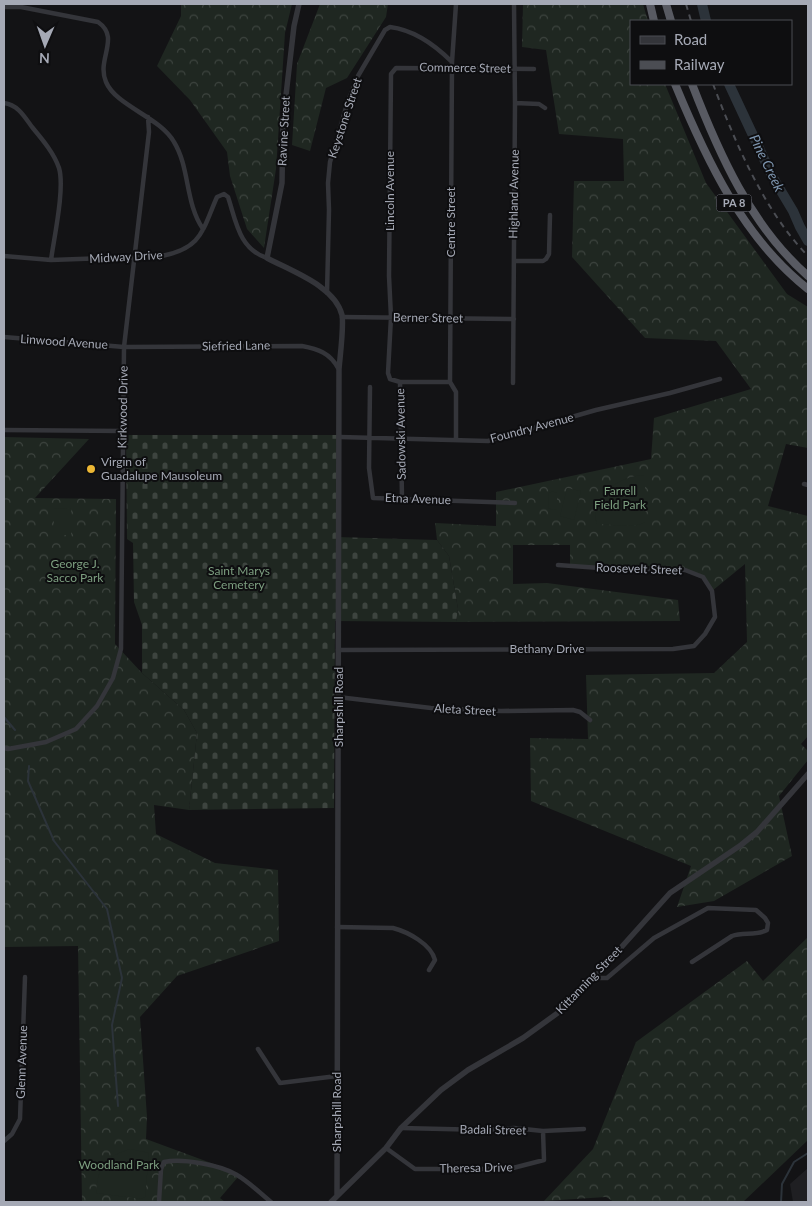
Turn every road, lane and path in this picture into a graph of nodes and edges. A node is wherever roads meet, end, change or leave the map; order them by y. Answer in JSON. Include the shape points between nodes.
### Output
{"nodes":[{"id":1,"x":299,"y":4,"type":"edge"},
{"id":2,"x":456,"y":4,"type":"edge"},
{"id":3,"x":514,"y":4,"type":"edge"},
{"id":4,"x":650,"y":4,"type":"edge"},
{"id":5,"x":666,"y":4,"type":"edge"},
{"id":6,"x":4,"y":6,"type":"edge"},
{"id":7,"x":654,"y":20,"type":"edge"},
{"id":8,"x":671,"y":20,"type":"edge"},
{"id":9,"x":452,"y":65,"type":"junction"},
{"id":10,"x":396,"y":68,"type":"joint"},
{"id":11,"x":514,"y":69,"type":"junction"},
{"id":12,"x":534,"y":69,"type":"dead end"},
{"id":13,"x":675,"y":85,"type":"edge"},
{"id":14,"x":692,"y":85,"type":"edge"},
{"id":15,"x":4,"y":103,"type":"edge"},
{"id":16,"x":515,"y":103,"type":"junction"},
{"id":17,"x":545,"y":108,"type":"dead end"},
{"id":18,"x":148,"y":117,"type":"junction"},
{"id":19,"x":550,"y":214,"type":"dead end"},
{"id":20,"x":203,"y":229,"type":"junction"},
{"id":21,"x":4,"y":256,"type":"edge"},
{"id":22,"x":133,"y":257,"type":"junction"},
{"id":23,"x":267,"y":258,"type":"junction"},
{"id":24,"x":51,"y":260,"type":"junction"},
{"id":25,"x":514,"y":261,"type":"junction"},
{"id":26,"x":808,"y":276,"type":"edge"},
{"id":27,"x":808,"y":290,"type":"edge"},
{"id":28,"x":327,"y":293,"type":"junction"},
{"id":29,"x":342,"y":317,"type":"junction"},
{"id":30,"x":391,"y":317,"type":"junction"},
{"id":31,"x":451,"y":319,"type":"junction"},
{"id":32,"x":514,"y":319,"type":"junction"},
{"id":33,"x":4,"y":337,"type":"edge"},
{"id":34,"x":124,"y":347,"type":"junction"},
{"id":35,"x":339,"y":369,"type":"junction"},
{"id":36,"x":720,"y":379,"type":"dead end"},
{"id":37,"x":400,"y":382,"type":"junction"},
{"id":38,"x":450,"y":382,"type":"junction"},
{"id":39,"x":513,"y":383,"type":"dead end"},
{"id":40,"x":370,"y":387,"type":"dead end"},
{"id":41,"x":4,"y":430,"type":"edge"},
{"id":42,"x":123,"y":431,"type":"junction"},
{"id":43,"x":340,"y":436,"type":"junction"},
{"id":44,"x":370,"y":437,"type":"junction"},
{"id":45,"x":400,"y":437,"type":"junction"},
{"id":46,"x":456,"y":439,"type":"junction"},
{"id":47,"x":402,"y":498,"type":"junction"},
{"id":48,"x":515,"y":503,"type":"dead end"},
{"id":49,"x":558,"y":565,"type":"dead end"},
{"id":50,"x":712,"y":591,"type":"joint"},
{"id":51,"x":338,"y":650,"type":"junction"},
{"id":52,"x":338,"y":698,"type":"junction"},
{"id":53,"x":590,"y":720,"type":"dead end"},
{"id":54,"x":4,"y":748,"type":"edge"},
{"id":55,"x":808,"y":774,"type":"edge"},
{"id":56,"x":337,"y":927,"type":"junction"},
{"id":57,"x":692,"y":962,"type":"dead end"},
{"id":58,"x":429,"y":970,"type":"dead end"},
{"id":59,"x":24,"y":977,"type":"dead end"},
{"id":60,"x":594,"y":978,"type":"junction"},
{"id":61,"x":258,"y":1049,"type":"dead end"},
{"id":62,"x":337,"y":1076,"type":"junction"},
{"id":63,"x":401,"y":1128,"type":"junction"},
{"id":64,"x":584,"y":1129,"type":"dead end"},
{"id":65,"x":543,"y":1132,"type":"junction"},
{"id":66,"x":4,"y":1141,"type":"edge"},
{"id":67,"x":386,"y":1148,"type":"junction"},
{"id":68,"x":337,"y":1195,"type":"junction"},
{"id":69,"x":159,"y":1202,"type":"edge"},
{"id":70,"x":270,"y":1202,"type":"edge"},
{"id":71,"x":331,"y":1202,"type":"edge"}],
"edges":[{"from":1,"to":23,"type":"street","name":"Ravine Street","via":[[283,121],[282,183]]},
{"from":2,"to":9,"type":"street","name":"Centre Street"},
{"from":3,"to":11,"type":"street","name":"Highland Avenue"},
{"from":4,"to":7,"type":"highway"},
{"from":5,"to":8,"type":"highway"},
{"from":6,"to":18,"type":"street","via":[[21,6],[98,22],[106,27],[109,40],[103,67],[108,87]]},
{"from":9,"to":10,"type":"street","name":"Commerce Street"},
{"from":9,"to":11,"type":"street","name":"Commerce Street"},
{"from":9,"to":28,"type":"street","name":"Keystone Street","via":[[428,41],[390,26],[358,76],[330,162]]},
{"from":9,"to":31,"type":"street","name":"Centre Street"},
{"from":10,"to":30,"type":"street","name":"Lincoln Avenue","via":[[391,74]]},
{"from":11,"to":12,"type":"street","name":"Commerce Street"},
{"from":11,"to":16,"type":"street","name":"Highland Avenue"},
{"from":13,"to":27,"type":"highway","number":"PA 8","via":[[707,154],[740,212],[773,256]]},
{"from":14,"to":26,"type":"highway","number":"PA 8","via":[[720,149],[752,210],[774,242]]},
{"from":15,"to":24,"type":"street","via":[[22,112],[59,166],[61,185]]},
{"from":16,"to":17,"type":"street","via":[[539,104]]},
{"from":16,"to":25,"type":"street","name":"Highland Avenue"},
{"from":18,"to":20,"type":"street","via":[[174,141],[192,207]]},
{"from":18,"to":22,"type":"street","name":"Kirkwood Drive","via":[[149,132]]},
{"from":19,"to":25,"type":"street","via":[[549,254],[546,259]]},
{"from":20,"to":22,"type":"street","name":"Midway Drive","via":[[189,247],[178,253]]},
{"from":20,"to":23,"type":"street","name":"Midway Drive","via":[[217,198],[224,194],[249,248]]},
{"from":21,"to":24,"type":"street","name":"Midway Drive"},
{"from":22,"to":24,"type":"street","name":"Midway Drive"},
{"from":22,"to":34,"type":"street","name":"Kirkwood Drive"},
{"from":23,"to":28,"type":"street","via":[[295,271]]},
{"from":25,"to":32,"type":"street","name":"Highland Avenue"},
{"from":28,"to":29,"type":"street","via":[[337,304]]},
{"from":29,"to":30,"type":"street","name":"Berner Street"},
{"from":29,"to":35,"type":"street","name":"Sharpshill Road"},
{"from":30,"to":31,"type":"street","name":"Berner Street"},
{"from":30,"to":37,"type":"street","name":"Sadowski Avenue","via":[[388,373],[390,379]]},
{"from":31,"to":32,"type":"street","name":"Berner Street"},
{"from":31,"to":38,"type":"street","name":"Centre Street"},
{"from":32,"to":39,"type":"street","name":"Highland Avenue"},
{"from":33,"to":34,"type":"street","name":"Linwood Avenue"},
{"from":34,"to":35,"type":"street","name":"Siefried Lane","via":[[302,346],[327,354]]},
{"from":34,"to":42,"type":"street","name":"Kirkwood Drive"},
{"from":35,"to":43,"type":"street","name":"Sharpshill Road"},
{"from":36,"to":46,"type":"street","name":"Foundry Avenue","via":[[488,441]]},
{"from":37,"to":38,"type":"street"},
{"from":37,"to":45,"type":"street","name":"Sadowski Avenue"},
{"from":38,"to":46,"type":"street","name":"Centre Street","via":[[456,392]]},
{"from":40,"to":44,"type":"street","name":"Etna Avenue"},
{"from":41,"to":42,"type":"street"},
{"from":42,"to":54,"type":"street","name":"Kirkwood Drive","via":[[121,649],[113,678],[96,706],[76,729],[46,742]]},
{"from":43,"to":44,"type":"street","name":"Foundry Avenue"},
{"from":43,"to":51,"type":"street","name":"Sharpshill Road"},
{"from":44,"to":45,"type":"street","name":"Foundry Avenue"},
{"from":44,"to":47,"type":"street","name":"Etna Avenue","via":[[372,498]]},
{"from":45,"to":46,"type":"street","name":"Foundry Avenue"},
{"from":45,"to":47,"type":"street","name":"Sadowski Avenue"},
{"from":47,"to":48,"type":"street","name":"Etna Avenue"},
{"from":49,"to":50,"type":"street","name":"Roosevelt Street","via":[[685,570],[703,576]]},
{"from":50,"to":51,"type":"street","name":"Bethany Drive","via":[[716,617],[694,646],[673,649]]},
{"from":51,"to":52,"type":"street","name":"Sharpshill Road"},
{"from":52,"to":53,"type":"street","name":"Aleta Street","via":[[501,712],[574,710]]},
{"from":52,"to":56,"type":"street","name":"Sharpshill Road"},
{"from":55,"to":60,"type":"street","name":"Kittanning Street","via":[[758,832],[670,893]]},
{"from":56,"to":58,"type":"street","via":[[401,930],[430,950],[435,960]]},
{"from":56,"to":62,"type":"street","name":"Sharpshill Road"},
{"from":57,"to":60,"type":"street","via":[[732,936],[762,933],[767,930],[768,923],[756,910],[708,908],[654,938],[607,978]]},
{"from":59,"to":66,"type":"street","name":"Glenn Avenue","via":[[20,1119]]},
{"from":60,"to":63,"type":"street","name":"Kittanning Street","via":[[559,1012],[441,1090]]},
{"from":61,"to":62,"type":"street","via":[[280,1083]]},
{"from":62,"to":68,"type":"street","name":"Sharpshill Road"},
{"from":63,"to":65,"type":"street","name":"Badali Street","via":[[514,1128]]},
{"from":63,"to":67,"type":"street","name":"Kittanning Street"},
{"from":64,"to":65,"type":"street","name":"Badali Street"},
{"from":65,"to":67,"type":"street","name":"Theresa Drive","via":[[544,1160],[513,1168],[415,1168]]},
{"from":67,"to":68,"type":"street","name":"Kittanning Street"},
{"from":68,"to":71,"type":"street","name":"Kittanning Street"},
{"from":69,"to":70,"type":"street","via":[[161,1169],[164,1162],[175,1159],[210,1165],[236,1174]]}]}
